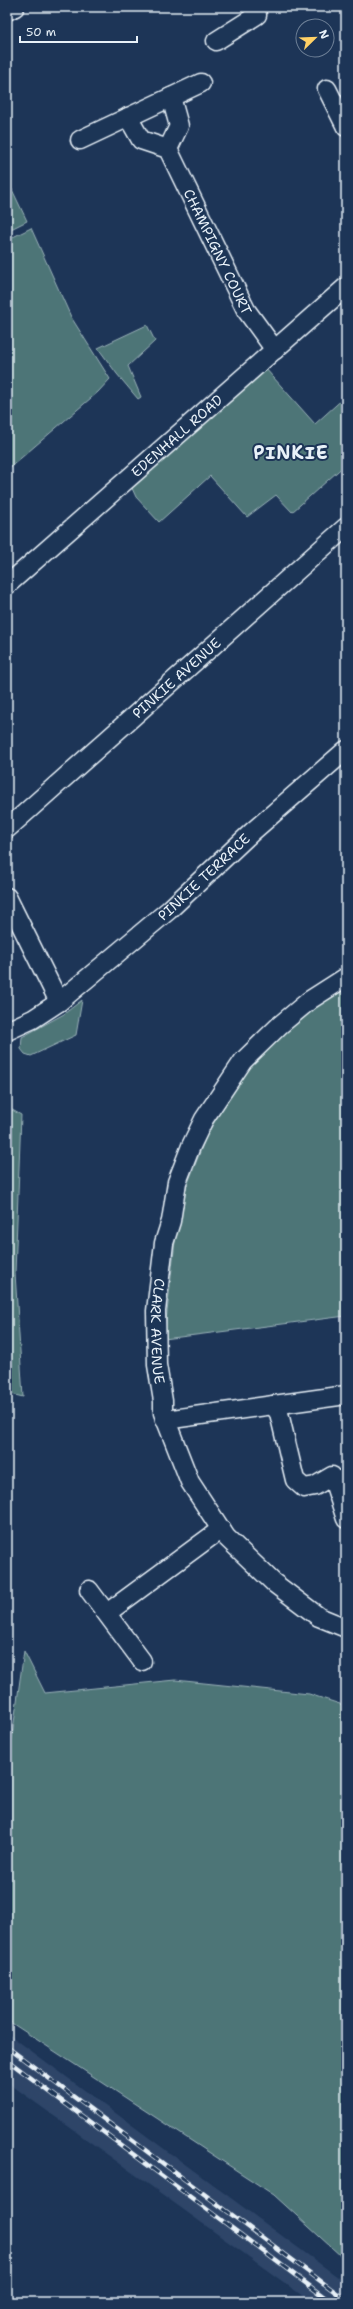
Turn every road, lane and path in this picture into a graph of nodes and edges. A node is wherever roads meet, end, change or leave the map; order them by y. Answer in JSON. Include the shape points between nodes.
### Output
{"nodes":[{"id":1,"x":15,"y":7,"type":"edge"},
{"id":2,"x":253,"y":7,"type":"edge"},
{"id":3,"x":7,"y":11,"type":"edge"},
{"id":4,"x":216,"y":41,"type":"dead end"},
{"id":5,"x":200,"y":83,"type":"dead end"},
{"id":6,"x":326,"y":89,"type":"dead end"},
{"id":7,"x":171,"y":97,"type":"junction"},
{"id":8,"x":128,"y":117,"type":"junction"},
{"id":9,"x":346,"y":127,"type":"edge"},
{"id":10,"x":80,"y":140,"type":"dead end"},
{"id":11,"x":168,"y":149,"type":"junction"},
{"id":12,"x":346,"y":287,"type":"edge"},
{"id":13,"x":276,"y":350,"type":"junction"},
{"id":14,"x":346,"y":527,"type":"edge"},
{"id":15,"x":10,"y":576,"type":"edge"},
{"id":16,"x":346,"y":750,"type":"edge"},
{"id":17,"x":7,"y":829,"type":"edge"},
{"id":18,"x":7,"y":897,"type":"edge"},
{"id":19,"x":346,"y":977,"type":"edge"},
{"id":20,"x":59,"y":1002,"type":"junction"},
{"id":21,"x":7,"y":1031,"type":"edge"},
{"id":22,"x":346,"y":1395,"type":"edge"},
{"id":23,"x":273,"y":1405,"type":"junction"},
{"id":24,"x":166,"y":1420,"type":"junction"},
{"id":25,"x":346,"y":1519,"type":"edge"},
{"id":26,"x":221,"y":1529,"type":"junction"},
{"id":27,"x":89,"y":1590,"type":"dead end"},
{"id":28,"x":107,"y":1613,"type":"junction"},
{"id":29,"x":346,"y":1628,"type":"edge"},
{"id":30,"x":142,"y":1661,"type":"dead end"}],
"edges":[{"from":1,"to":3,"type":"street"},
{"from":2,"to":4,"type":"street","via":[[257,15]]},
{"from":5,"to":7,"type":"street"},
{"from":6,"to":9,"type":"street"},
{"from":7,"to":8,"type":"street"},
{"from":7,"to":11,"type":"street","via":[[179,126]]},
{"from":8,"to":10,"type":"street"},
{"from":8,"to":11,"type":"street","via":[[141,140]]},
{"from":11,"to":13,"type":"street","name":"CHAMPIGNY COURT","via":[[246,310]]},
{"from":12,"to":13,"type":"street","name":"EDENHALL ROAD"},
{"from":13,"to":15,"type":"street","name":"EDENHALL ROAD"},
{"from":14,"to":17,"type":"street","name":"PINKIE AVENUE"},
{"from":16,"to":20,"type":"street","name":"PINKIE TERRACE","via":[[252,832],[169,910]]},
{"from":18,"to":20,"type":"street"},
{"from":19,"to":24,"type":"street","name":"CLARK AVENUE","via":[[310,1000],[243,1061],[204,1119],[185,1160],[177,1182],[171,1221],[164,1243],[156,1311],[156,1365]]},
{"from":20,"to":21,"type":"street","name":"PINKIE TERRACE"},
{"from":22,"to":23,"type":"street"},
{"from":23,"to":24,"type":"street"},
{"from":23,"to":25,"type":"street","via":[[279,1413],[295,1480],[304,1488],[315,1486],[332,1476]]},
{"from":24,"to":26,"type":"street","name":"CLARK AVENUE","via":[[190,1482]]},
{"from":26,"to":28,"type":"street"},
{"from":26,"to":29,"type":"street","name":"CLARK AVENUE","via":[[274,1583],[319,1617]]},
{"from":27,"to":28,"type":"street"},
{"from":28,"to":30,"type":"street"}]}
